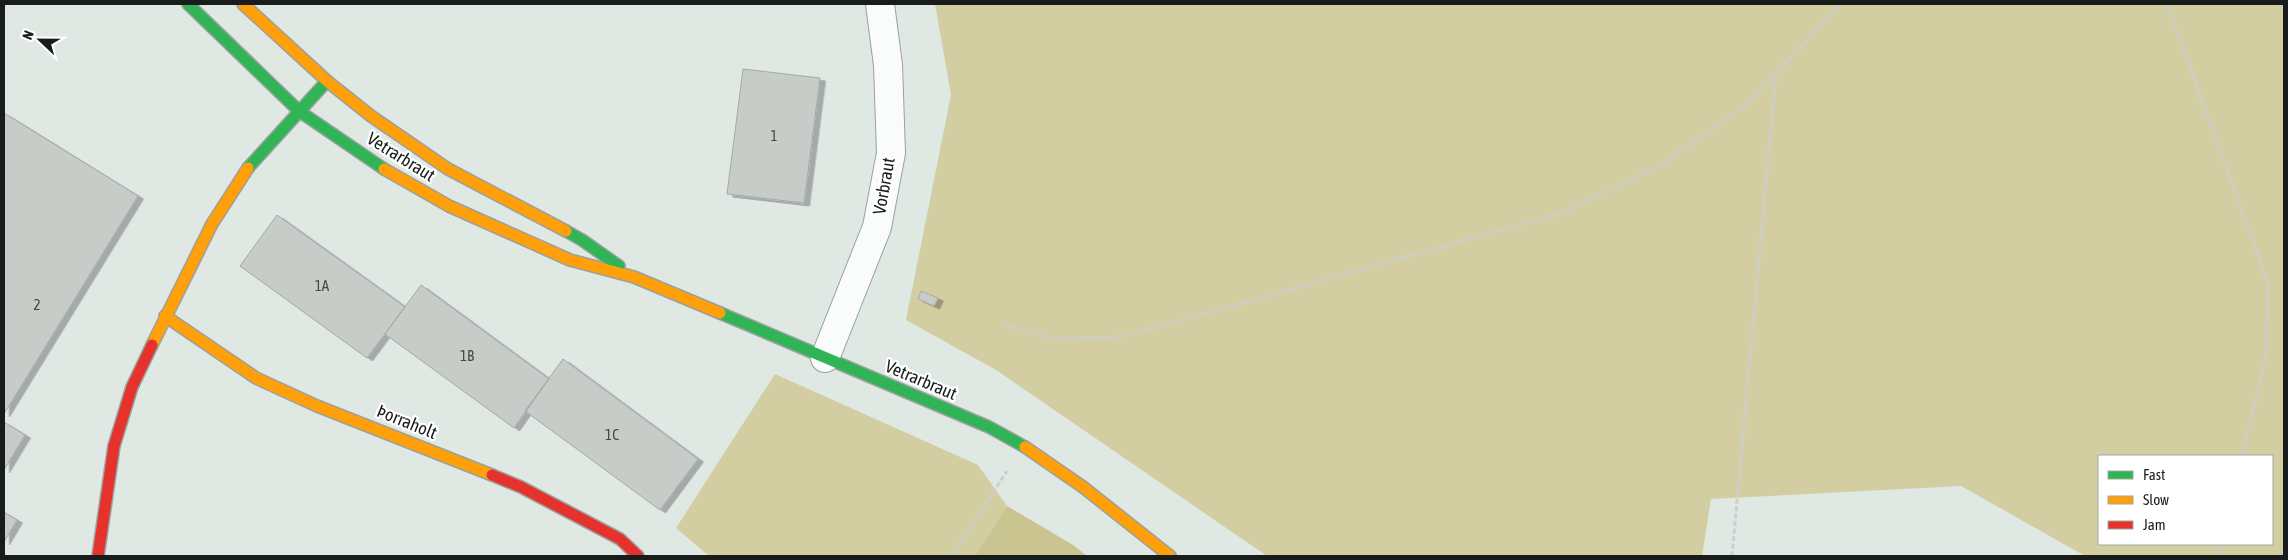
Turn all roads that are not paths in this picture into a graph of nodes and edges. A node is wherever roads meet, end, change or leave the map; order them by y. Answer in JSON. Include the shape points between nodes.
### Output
{"nodes":[{"id":1,"x":188,"y":4,"type":"edge"},
{"id":2,"x":243,"y":4,"type":"edge"},
{"id":3,"x":880,"y":4,"type":"edge"},
{"id":4,"x":327,"y":81,"type":"junction"},
{"id":5,"x":299,"y":111,"type":"junction"},
{"id":6,"x":634,"y":277,"type":"junction"},
{"id":7,"x":165,"y":316,"type":"junction"},
{"id":8,"x":825,"y":358,"type":"junction"},
{"id":9,"x":98,"y":556,"type":"edge"},
{"id":10,"x":638,"y":556,"type":"edge"},
{"id":11,"x":1170,"y":556,"type":"edge"}],
"edges":[{"from":1,"to":5,"type":"street","name":"Vetrarbraut"},
{"from":2,"to":4,"type":"street","name":"Vetrarbraut"},
{"from":3,"to":8,"type":"street","name":"Vorbraut","via":[[888,65],[891,153],[877,226]]},
{"from":4,"to":5,"type":"street"},
{"from":4,"to":6,"type":"street","name":"Vetrarbraut","via":[[448,169],[582,240]]},
{"from":5,"to":6,"type":"street","name":"Vetrarbraut","via":[[392,174],[449,206],[570,260]]},
{"from":5,"to":7,"type":"street","via":[[251,163],[212,224]]},
{"from":6,"to":8,"type":"street","name":"Vetrarbraut"},
{"from":7,"to":9,"type":"street","via":[[132,387],[114,446]]},
{"from":7,"to":10,"type":"street","name":"Þorraholt","via":[[256,378],[317,406],[521,487],[620,539]]},
{"from":8,"to":11,"type":"street","name":"Vetrarbraut","via":[[989,427],[1023,445],[1084,486]]}]}
